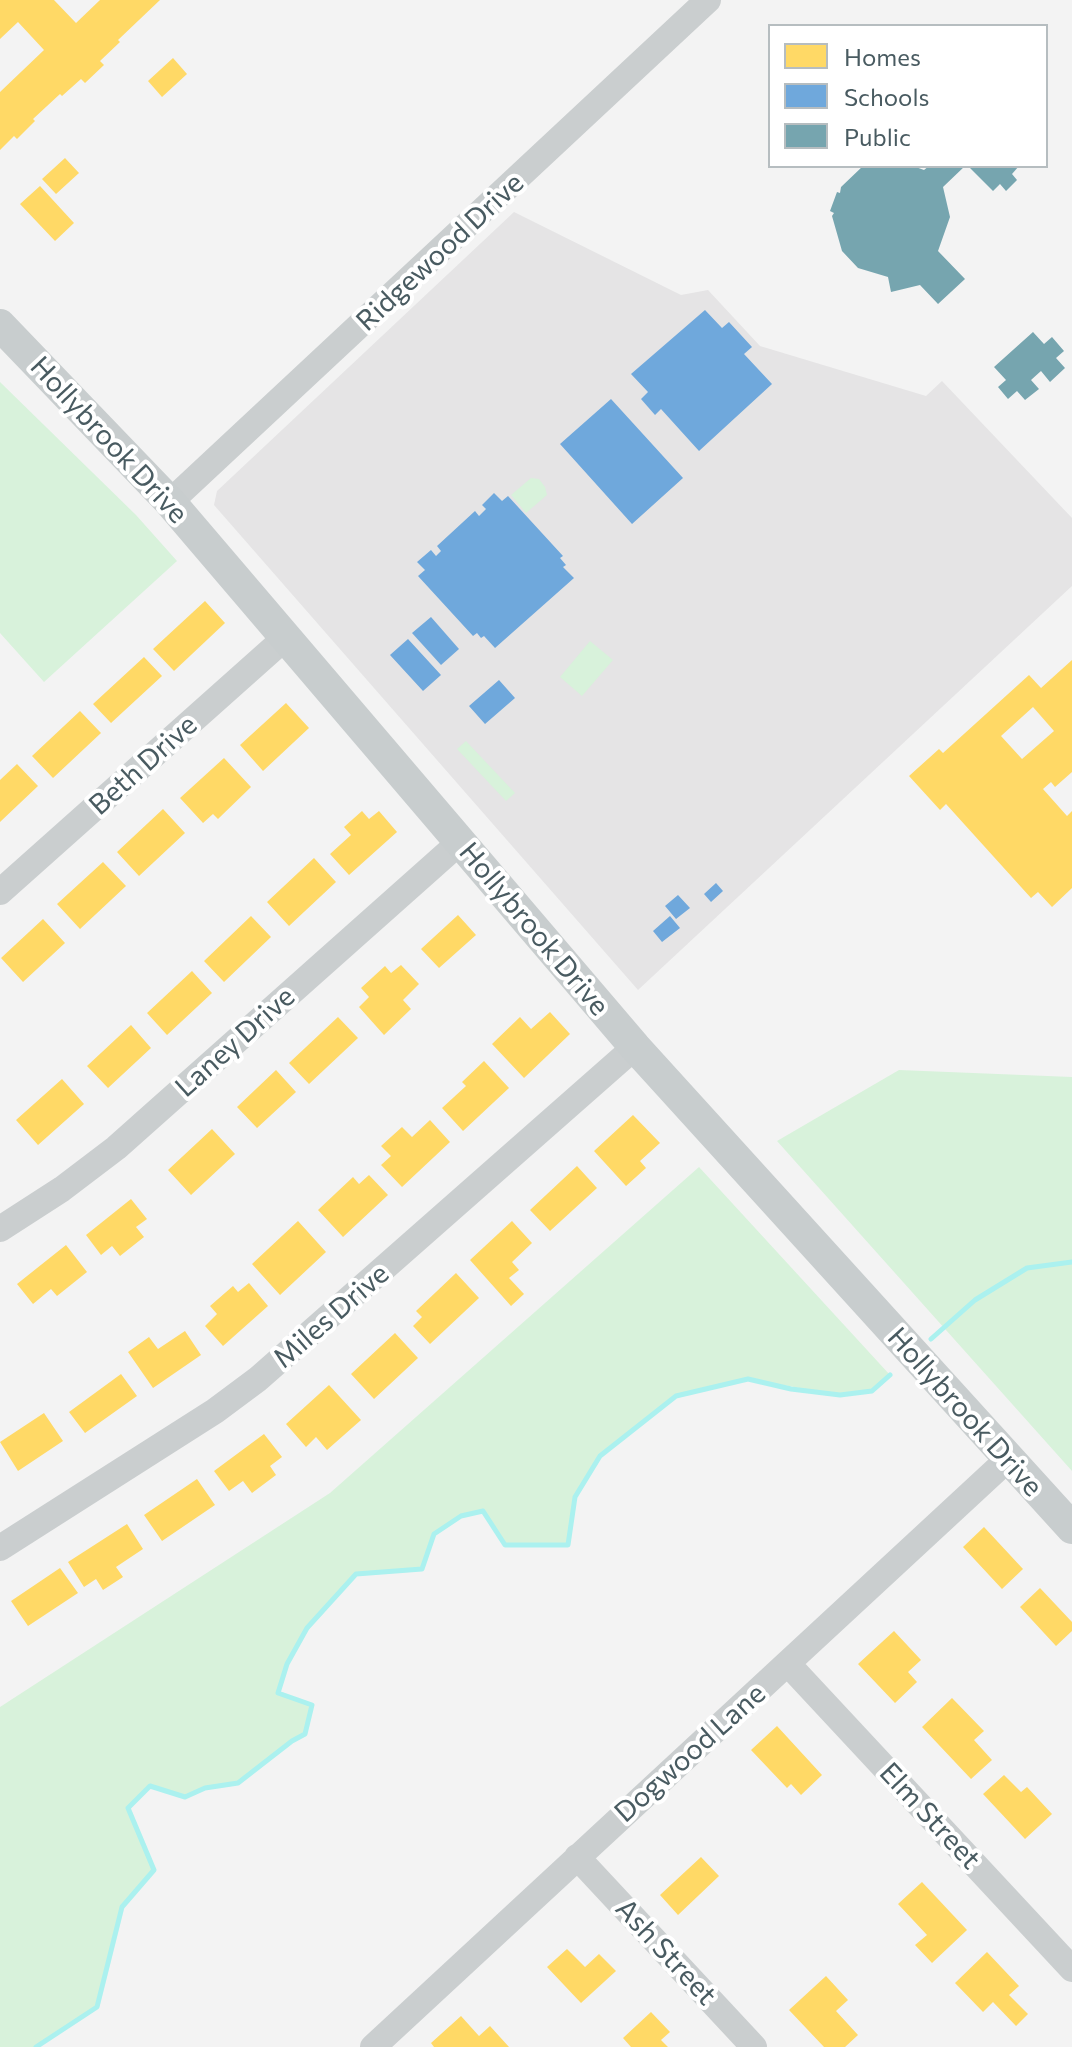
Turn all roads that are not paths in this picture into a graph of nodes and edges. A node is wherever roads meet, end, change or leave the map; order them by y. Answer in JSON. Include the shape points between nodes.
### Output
{"nodes":[{"id":1,"x":708,"y":0,"type":"edge"},
{"id":2,"x":0,"y":325,"type":"edge"},
{"id":3,"x":170,"y":502,"type":"junction"},
{"id":4,"x":285,"y":638,"type":"junction"},
{"id":5,"x":460,"y":842,"type":"junction"},
{"id":6,"x":0,"y":892,"type":"edge"},
{"id":7,"x":635,"y":1047,"type":"junction"},
{"id":8,"x":0,"y":1229,"type":"edge"},
{"id":9,"x":1008,"y":1459,"type":"junction"},
{"id":10,"x":1072,"y":1528,"type":"edge"},
{"id":11,"x":0,"y":1548,"type":"edge"},
{"id":12,"x":788,"y":1664,"type":"junction"},
{"id":13,"x":577,"y":1857,"type":"junction"},
{"id":14,"x":1072,"y":1969,"type":"edge"},
{"id":15,"x":373,"y":2047,"type":"edge"},
{"id":16,"x":754,"y":2047,"type":"edge"}],
"edges":[{"from":1,"to":3,"type":"street","name":"Ridgewood Drive"},
{"from":2,"to":3,"type":"main road","name":"Hollybrook Drive"},
{"from":3,"to":4,"type":"main road","name":"Hollybrook Drive"},
{"from":4,"to":5,"type":"main road","name":"Hollybrook Drive"},
{"from":4,"to":6,"type":"street","name":"Beth Drive"},
{"from":5,"to":7,"type":"main road","name":"Hollybrook Drive"},
{"from":5,"to":8,"type":"street","name":"Laney Drive","via":[[125,1141]]},
{"from":7,"to":9,"type":"main road","name":"Hollybrook Drive"},
{"from":7,"to":11,"type":"street","name":"Miles Drive","via":[[269,1371]]},
{"from":9,"to":10,"type":"main road","name":"Hollybrook Drive"},
{"from":9,"to":12,"type":"street","name":"Dogwood Lane"},
{"from":12,"to":13,"type":"street","name":"Dogwood Lane"},
{"from":12,"to":14,"type":"street","name":"Elm Street"},
{"from":13,"to":15,"type":"street","name":"Dogwood Lane"},
{"from":13,"to":16,"type":"street","name":"Ash Street"}]}
